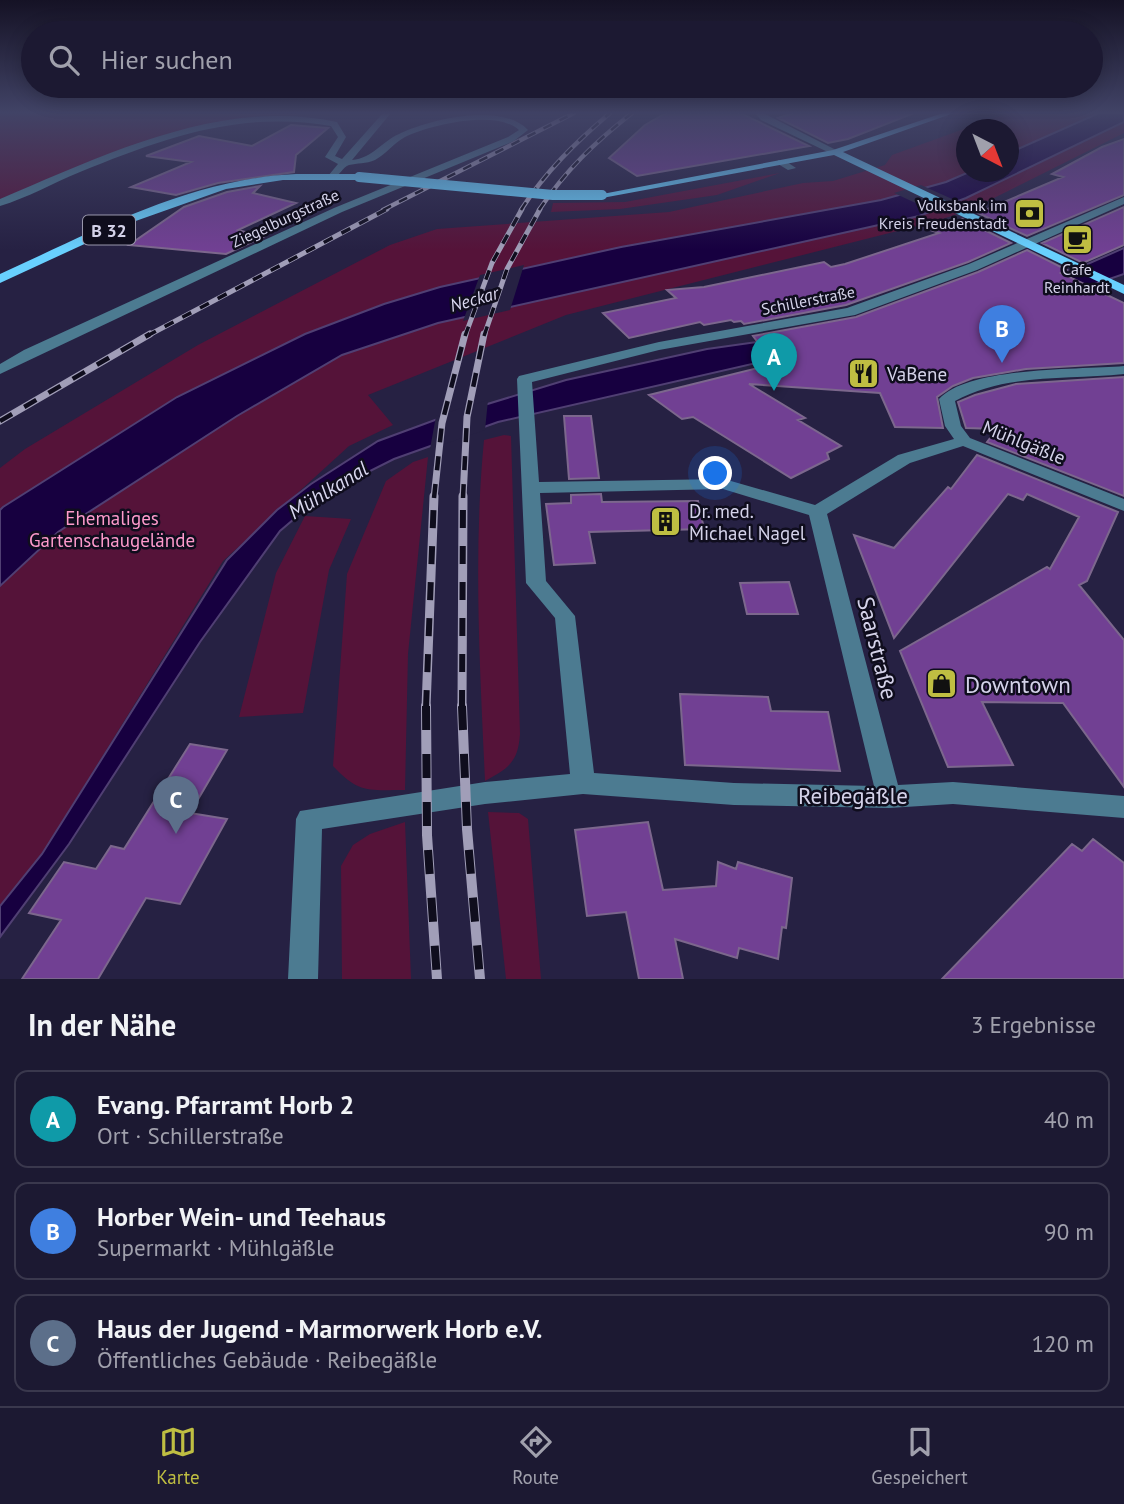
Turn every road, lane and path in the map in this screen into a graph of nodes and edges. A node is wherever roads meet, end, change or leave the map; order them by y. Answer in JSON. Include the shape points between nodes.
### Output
{"nodes":[{"id":1,"x":113,"y":159,"type":"edge"},
{"id":2,"x":334,"y":159,"type":"edge"},
{"id":3,"x":349,"y":159,"type":"edge"},
{"id":4,"x":370,"y":159,"type":"edge"},
{"id":5,"x":463,"y":159,"type":"edge"},
{"id":6,"x":810,"y":159,"type":"edge"},
{"id":7,"x":848,"y":159,"type":"edge"},
{"id":8,"x":345,"y":163,"type":"junction"},
{"id":9,"x":333,"y":176,"type":"junction"},
{"id":10,"x":1124,"y":200,"type":"edge"},
{"id":11,"x":0,"y":203,"type":"edge"},
{"id":12,"x":1106,"y":208,"type":"junction"},
{"id":13,"x":1124,"y":213,"type":"edge"},
{"id":14,"x":1026,"y":244,"type":"junction"},
{"id":15,"x":0,"y":279,"type":"edge"},
{"id":16,"x":1119,"y":288,"type":"edge"},
{"id":17,"x":0,"y":370,"type":"edge"},
{"id":18,"x":1124,"y":370,"type":"edge"},
{"id":19,"x":964,"y":440,"type":"junction"},
{"id":20,"x":530,"y":488,"type":"junction"},
{"id":21,"x":1124,"y":505,"type":"edge"},
{"id":22,"x":817,"y":512,"type":"junction"},
{"id":23,"x":583,"y":783,"type":"junction"},
{"id":24,"x":889,"y":797,"type":"junction"},
{"id":25,"x":1124,"y":807,"type":"edge"},
{"id":26,"x":303,"y":979,"type":"edge"}],
"edges":[{"from":1,"to":11,"type":"street"},
{"from":2,"to":8,"type":"street"},
{"from":3,"to":8,"type":"street"},
{"from":4,"to":8,"type":"street","name":"Ziegelburgstraße"},
{"from":5,"to":17,"type":"street","name":"Ziegelburgstraße","via":[[338,210]]},
{"from":6,"to":9,"type":"main road","number":"B 32","bridge":true,"via":[[602,195]]},
{"from":7,"to":14,"type":"main road"},
{"from":8,"to":9,"type":"street"},
{"from":9,"to":15,"type":"main road","number":"B 32","via":[[258,180],[199,194]]},
{"from":10,"to":12,"type":"street","name":"Schillerstraße"},
{"from":12,"to":13,"type":"street"},
{"from":12,"to":14,"type":"street","name":"Schillerstraße"},
{"from":14,"to":16,"type":"main road"},
{"from":14,"to":20,"type":"street","name":"Schillerstraße","via":[[850,312],[565,368],[525,384]]},
{"from":18,"to":19,"type":"street","name":"Mühlgäßle","via":[[1032,374],[958,391],[947,399],[953,426]]},
{"from":19,"to":21,"type":"street","name":"Mühlgäßle"},
{"from":19,"to":22,"type":"street","via":[[904,459]]},
{"from":20,"to":22,"type":"street","via":[[723,484]]},
{"from":20,"to":23,"type":"street","via":[[536,583],[565,616]]},
{"from":22,"to":24,"type":"street","name":"Saarstraße"},
{"from":23,"to":24,"type":"street","name":"Reibegäßle","via":[[734,794]]},
{"from":23,"to":26,"type":"street","name":"Reibegäßle","via":[[309,819]]},
{"from":24,"to":25,"type":"street","name":"Reibegäßle","via":[[953,793]]}]}
